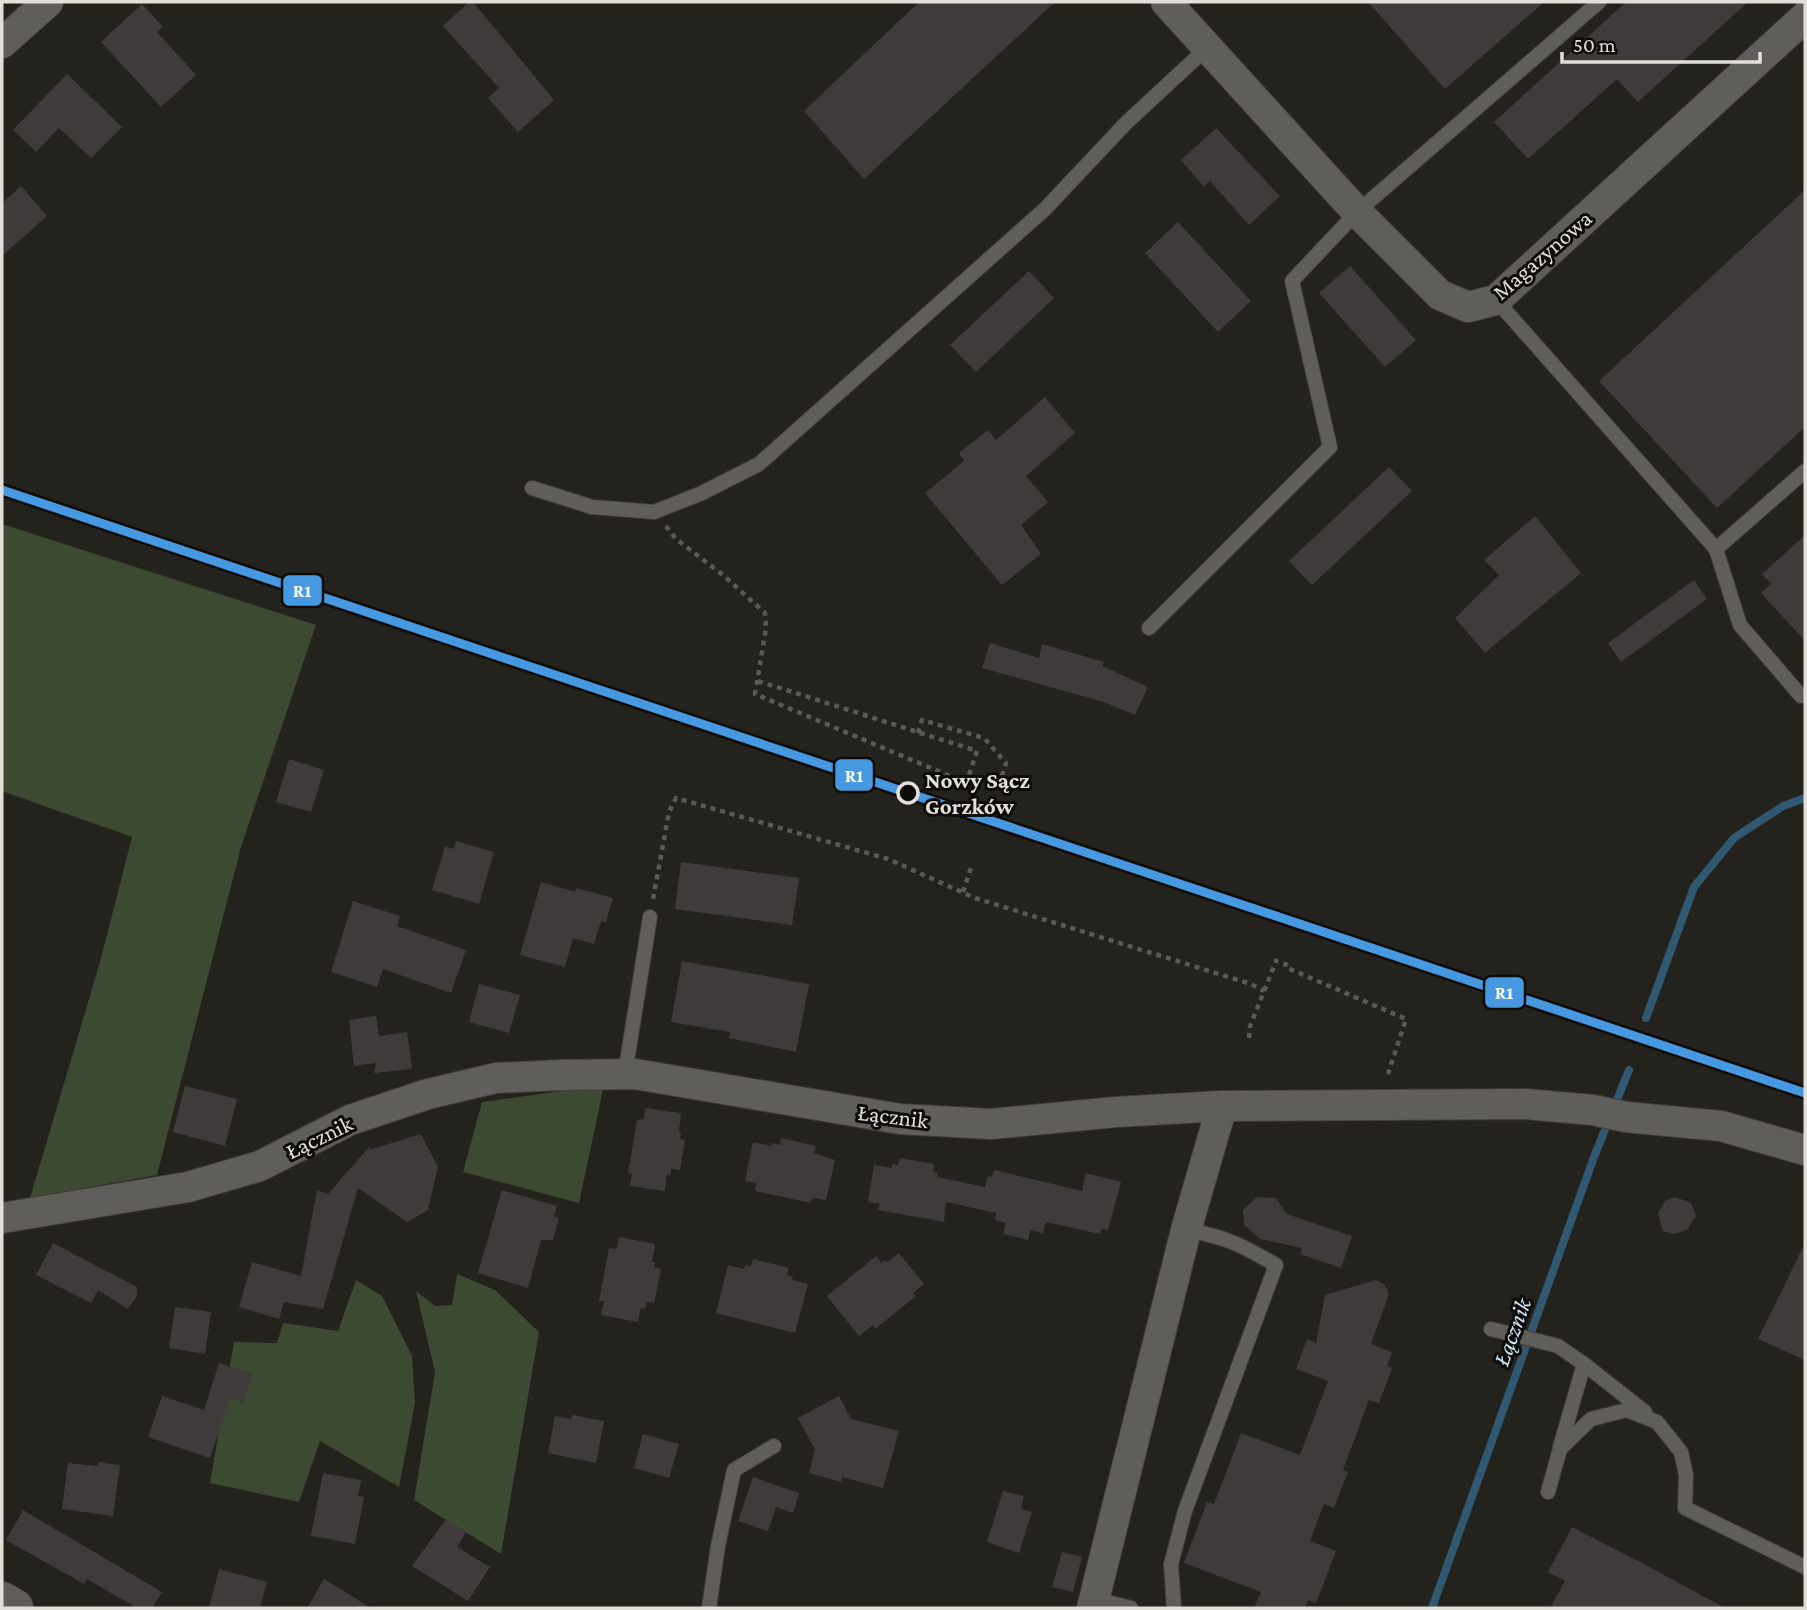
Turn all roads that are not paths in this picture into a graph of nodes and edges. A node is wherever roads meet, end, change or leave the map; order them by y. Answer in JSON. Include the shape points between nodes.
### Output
{"nodes":[{"id":1,"x":48,"y":2,"type":"edge"},
{"id":2,"x":1166,"y":2,"type":"edge"},
{"id":3,"x":1599,"y":2,"type":"edge"},
{"id":4,"x":1805,"y":17,"type":"edge"},
{"id":5,"x":2,"y":43,"type":"edge"},
{"id":6,"x":1208,"y":47,"type":"junction"},
{"id":7,"x":1357,"y":212,"type":"junction"},
{"id":8,"x":1496,"y":300,"type":"junction"},
{"id":9,"x":1805,"y":471,"type":"edge"},
{"id":10,"x":532,"y":488,"type":"dead end"},
{"id":11,"x":1716,"y":549,"type":"junction"},
{"id":12,"x":1149,"y":628,"type":"dead end"},
{"id":13,"x":1801,"y":696,"type":"dead end"},
{"id":14,"x":650,"y":917,"type":"road end"},
{"id":15,"x":625,"y":1074,"type":"junction"},
{"id":16,"x":1222,"y":1106,"type":"junction"},
{"id":17,"x":1805,"y":1150,"type":"edge"},
{"id":18,"x":2,"y":1218,"type":"edge"},
{"id":19,"x":1186,"y":1230,"type":"junction"},
{"id":20,"x":1491,"y":1329,"type":"dead end"},
{"id":21,"x":1584,"y":1364,"type":"junction"},
{"id":22,"x":1657,"y":1422,"type":"junction"},
{"id":23,"x":774,"y":1446,"type":"dead end"},
{"id":24,"x":1560,"y":1449,"type":"junction"},
{"id":25,"x":1548,"y":1492,"type":"dead end"},
{"id":26,"x":1805,"y":1567,"type":"edge"},
{"id":27,"x":2,"y":1601,"type":"edge"},
{"id":28,"x":1094,"y":1603,"type":"edge"},
{"id":29,"x":14,"y":1608,"type":"edge"},
{"id":30,"x":709,"y":1608,"type":"edge"},
{"id":31,"x":1131,"y":1608,"type":"edge"},
{"id":32,"x":1174,"y":1608,"type":"edge"}],
"edges":[{"from":1,"to":5,"type":"street"},
{"from":2,"to":6,"type":"street","name":"Magazynowa"},
{"from":3,"to":7,"type":"lane"},
{"from":4,"to":8,"type":"street","name":"Magazynowa"},
{"from":6,"to":7,"type":"street","name":"Magazynowa"},
{"from":6,"to":10,"type":"lane","via":[[1126,123],[1045,209],[759,464],[654,512],[592,507]]},
{"from":7,"to":8,"type":"street","name":"Magazynowa","via":[[1440,295],[1468,307]]},
{"from":7,"to":12,"type":"lane","via":[[1292,281],[1330,447]]},
{"from":8,"to":11,"type":"lane"},
{"from":9,"to":11,"type":"lane"},
{"from":11,"to":13,"type":"lane","via":[[1740,625]]},
{"from":14,"to":15,"type":"lane"},
{"from":15,"to":16,"type":"street","name":"Łącznik","via":[[900,1119],[991,1124]]},
{"from":15,"to":18,"type":"street","name":"Łącznik","via":[[496,1078],[428,1094],[350,1121],[260,1166],[188,1188]]},
{"from":16,"to":17,"type":"street","name":"Łącznik","via":[[1525,1104],[1721,1126]]},
{"from":16,"to":19,"type":"street"},
{"from":19,"to":28,"type":"street"},
{"from":19,"to":32,"type":"lane","via":[[1237,1242],[1276,1265],[1185,1511],[1171,1564]]},
{"from":20,"to":21,"type":"lane","via":[[1558,1346]]},
{"from":21,"to":22,"type":"lane"},
{"from":21,"to":24,"type":"lane"},
{"from":22,"to":24,"type":"lane","via":[[1627,1410],[1591,1419]]},
{"from":22,"to":26,"type":"lane","via":[[1681,1452],[1685,1508]]},
{"from":23,"to":30,"type":"lane","via":[[734,1470]]},
{"from":24,"to":25,"type":"lane"},
{"from":27,"to":29,"type":"street"},
{"from":28,"to":31,"type":"lane"}]}
